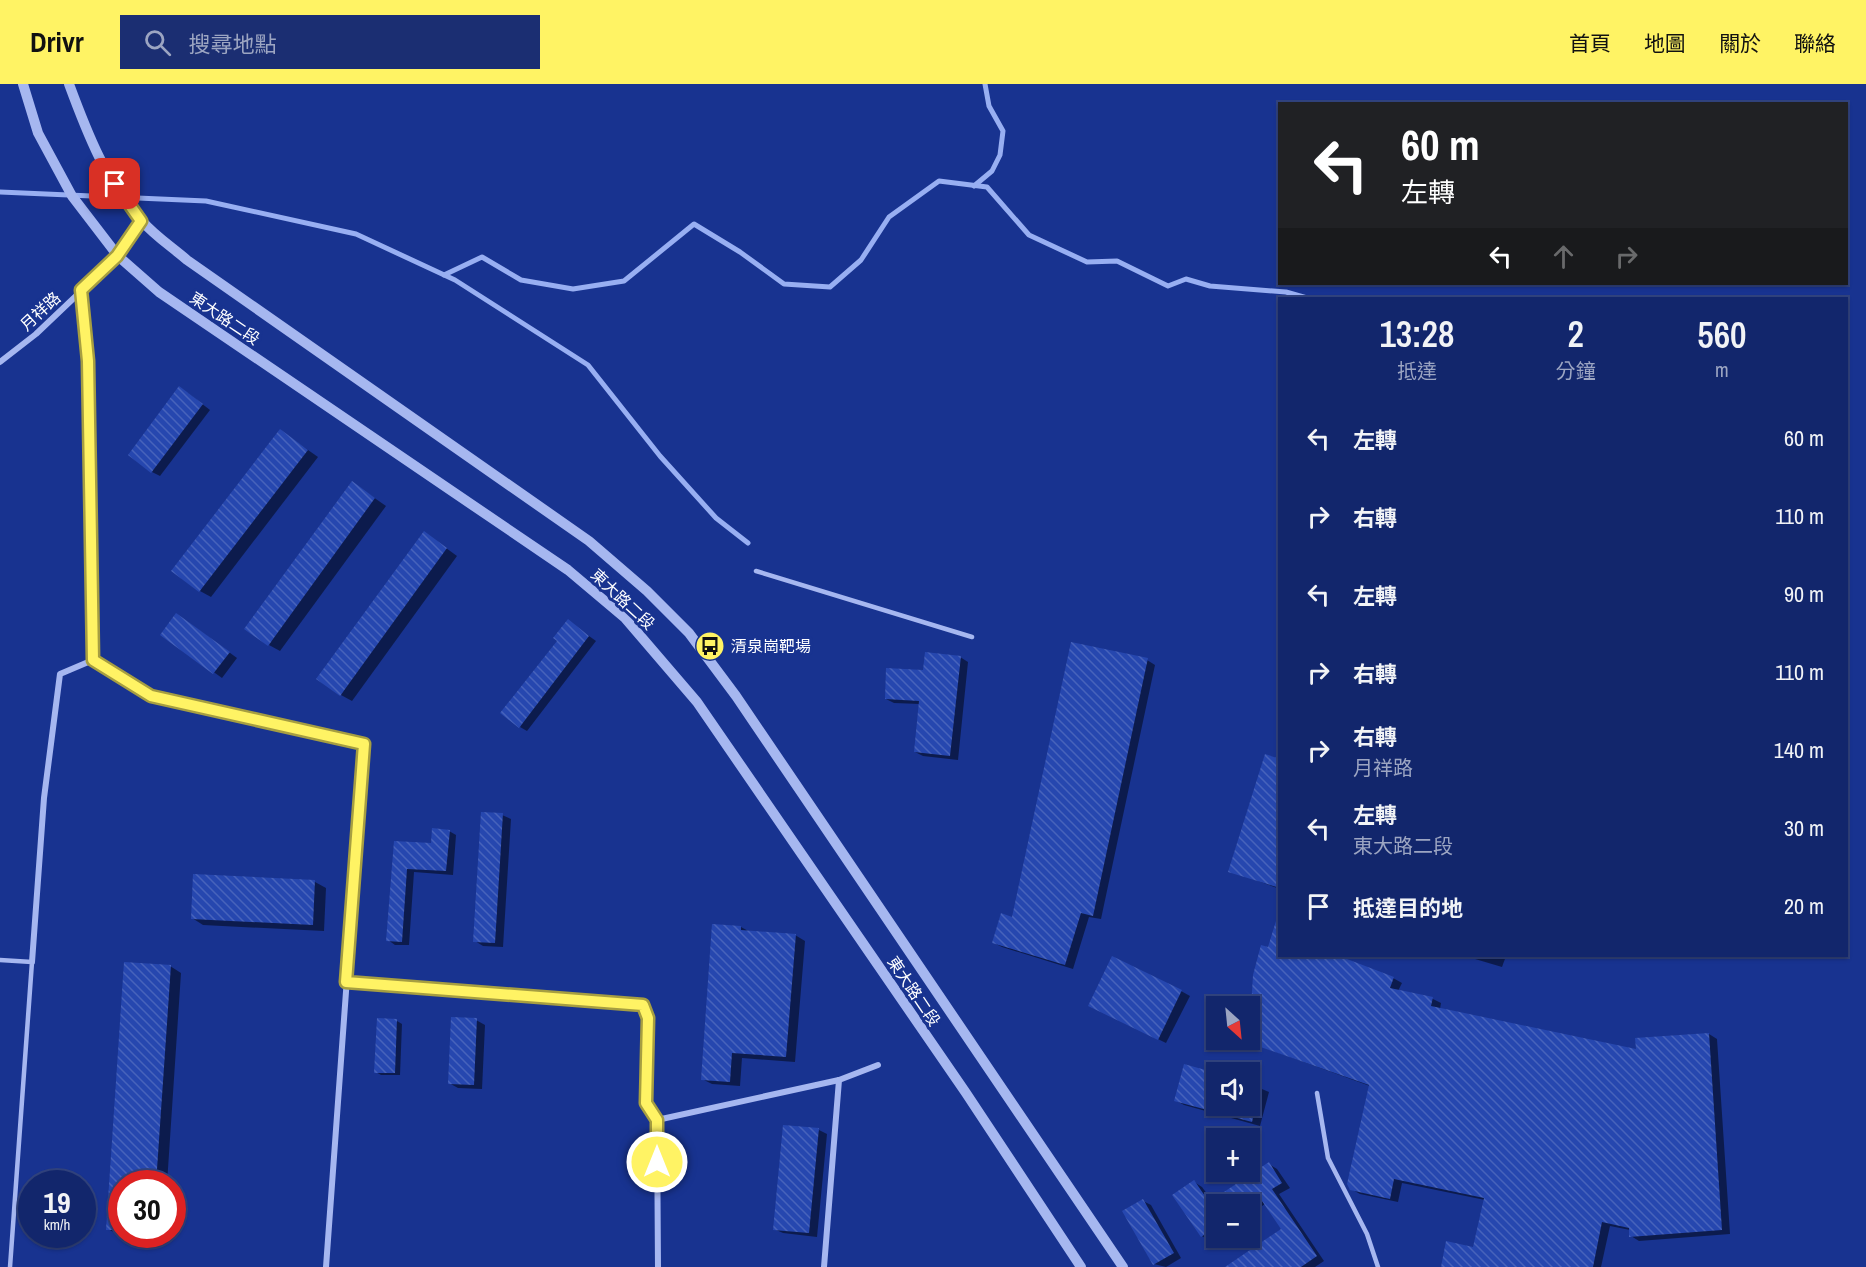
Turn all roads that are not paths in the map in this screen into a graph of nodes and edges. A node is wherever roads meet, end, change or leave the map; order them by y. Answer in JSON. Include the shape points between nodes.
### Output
{"nodes":[{"id":1,"x":23,"y":84,"type":"edge"},
{"id":2,"x":69,"y":84,"type":"edge"},
{"id":3,"x":141,"y":221,"type":"junction"},
{"id":4,"x":117,"y":256,"type":"junction"},
{"id":5,"x":81,"y":290,"type":"junction"},
{"id":6,"x":0,"y":362,"type":"edge"},
{"id":7,"x":756,"y":572,"type":"dead end"},
{"id":8,"x":972,"y":637,"type":"dead end"},
{"id":9,"x":93,"y":660,"type":"junction"},
{"id":10,"x":0,"y":960,"type":"edge"},
{"id":11,"x":32,"y":962,"type":"junction"},
{"id":12,"x":346,"y":982,"type":"junction"},
{"id":13,"x":878,"y":1065,"type":"dead end"},
{"id":14,"x":839,"y":1080,"type":"junction"},
{"id":15,"x":1317,"y":1094,"type":"dead end"},
{"id":16,"x":657,"y":1120,"type":"junction"},
{"id":17,"x":10,"y":1267,"type":"edge"},
{"id":18,"x":326,"y":1267,"type":"edge"},
{"id":19,"x":658,"y":1267,"type":"edge"},
{"id":20,"x":824,"y":1267,"type":"edge"},
{"id":21,"x":1081,"y":1267,"type":"edge"},
{"id":22,"x":1123,"y":1267,"type":"edge"},
{"id":23,"x":1378,"y":1267,"type":"edge"}],
"edges":[{"from":1,"to":4,"type":"street","name":"東大路二段","via":[[38,133],[72,196]]},
{"from":2,"to":3,"type":"street","name":"東大路二段","via":[[106,170]]},
{"from":3,"to":4,"type":"street","name":"月祥路"},
{"from":3,"to":22,"type":"street","name":"東大路二段","via":[[187,260],[589,541],[689,633],[736,696]]},
{"from":4,"to":5,"type":"street","name":"月祥路"},
{"from":4,"to":21,"type":"street","name":"東大路二段","via":[[159,292],[568,570],[625,618],[697,702]]},
{"from":5,"to":6,"type":"street","name":"月祥路"},
{"from":5,"to":9,"type":"street","via":[[88,361]]},
{"from":7,"to":8,"type":"lane"},
{"from":9,"to":11,"type":"street","via":[[60,674],[44,798]]},
{"from":9,"to":12,"type":"street","via":[[151,696],[364,744]]},
{"from":10,"to":11,"type":"lane"},
{"from":11,"to":17,"type":"lane"},
{"from":12,"to":16,"type":"street","via":[[643,1005],[648,1018],[646,1103]]},
{"from":12,"to":18,"type":"street"},
{"from":13,"to":14,"type":"street"},
{"from":14,"to":16,"type":"street"},
{"from":14,"to":20,"type":"street"},
{"from":15,"to":23,"type":"lane","via":[[1328,1158],[1367,1234]]},
{"from":16,"to":19,"type":"street"}]}
